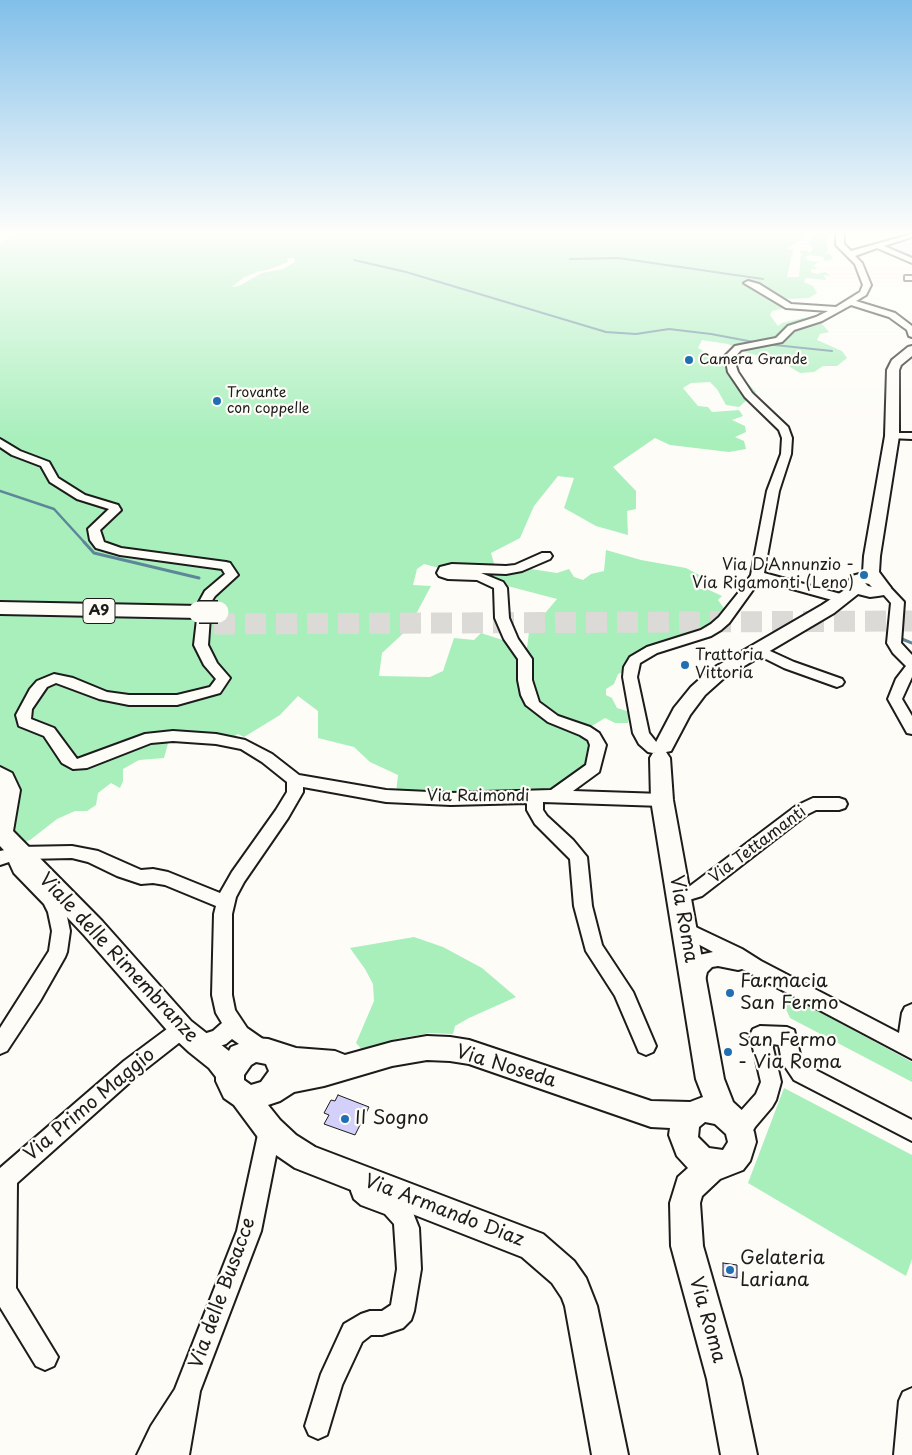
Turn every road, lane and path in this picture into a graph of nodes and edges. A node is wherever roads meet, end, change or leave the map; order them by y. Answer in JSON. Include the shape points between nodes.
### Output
{"nodes":[{"id":1,"x":782,"y":302,"type":"edge"},
{"id":2,"x":850,"y":302,"type":"joint"},
{"id":3,"x":836,"y":309,"type":"junction"},
{"id":4,"x":900,"y":320,"type":"junction"},
{"id":5,"x":912,"y":322,"type":"edge"},
{"id":6,"x":912,"y":334,"type":"edge"},
{"id":7,"x":909,"y":353,"type":"edge"},
{"id":8,"x":892,"y":436,"type":"junction"},
{"id":9,"x":912,"y":436,"type":"edge"},
{"id":10,"x":0,"y":442,"type":"edge"},
{"id":11,"x":546,"y":556,"type":"dead end"},
{"id":12,"x":757,"y":575,"type":"junction"},
{"id":13,"x":864,"y":589,"type":"junction"},
{"id":14,"x":0,"y":608,"type":"edge"},
{"id":15,"x":0,"y":620,"type":"edge"},
{"id":16,"x":756,"y":649,"type":"junction"},
{"id":17,"x":912,"y":663,"type":"edge"},
{"id":18,"x":912,"y":668,"type":"edge"},
{"id":19,"x":837,"y":682,"type":"dead end"},
{"id":20,"x":912,"y":729,"type":"edge"},
{"id":21,"x":659,"y":751,"type":"junction"},
{"id":22,"x":0,"y":774,"type":"edge"},
{"id":23,"x":295,"y":780,"type":"junction"},
{"id":24,"x":535,"y":796,"type":"junction"},
{"id":25,"x":555,"y":796,"type":"junction"},
{"id":26,"x":662,"y":800,"type":"junction"},
{"id":27,"x":839,"y":804,"type":"dead end"},
{"id":28,"x":10,"y":856,"type":"edge"},
{"id":29,"x":679,"y":896,"type":"junction"},
{"id":30,"x":225,"y":902,"type":"junction"},
{"id":31,"x":685,"y":929,"type":"junction"},
{"id":32,"x":754,"y":967,"type":"junction"},
{"id":33,"x":695,"y":990,"type":"junction"},
{"id":34,"x":912,"y":1014,"type":"edge"},
{"id":35,"x":0,"y":1045,"type":"edge"},
{"id":36,"x":646,"y":1046,"type":"dead end"},
{"id":37,"x":908,"y":1048,"type":"edge"},
{"id":38,"x":233,"y":1053,"type":"junction"},
{"id":39,"x":357,"y":1062,"type":"junction"},
{"id":40,"x":707,"y":1122,"type":"junction"},
{"id":41,"x":270,"y":1130,"type":"junction"},
{"id":42,"x":912,"y":1131,"type":"edge"},
{"id":43,"x":714,"y":1165,"type":"junction"},
{"id":44,"x":3,"y":1180,"type":"edge"},
{"id":45,"x":362,"y":1180,"type":"junction"},
{"id":46,"x":2,"y":1293,"type":"edge"},
{"id":47,"x":45,"y":1357,"type":"dead end"},
{"id":48,"x":187,"y":1391,"type":"junction"},
{"id":49,"x":912,"y":1401,"type":"edge"},
{"id":50,"x":318,"y":1426,"type":"dead end"},
{"id":51,"x":150,"y":1455,"type":"edge"},
{"id":52,"x":176,"y":1455,"type":"edge"},
{"id":53,"x":610,"y":1455,"type":"edge"},
{"id":54,"x":739,"y":1455,"type":"edge"},
{"id":55,"x":907,"y":1455,"type":"edge"}],
"edges":[{"from":1,"to":3,"type":"street","via":[[789,306]]},
{"from":2,"to":3,"type":"street"},
{"from":2,"to":4,"type":"street"},
{"from":3,"to":12,"type":"street","via":[[819,319],[791,328],[779,340],[743,347],[730,356],[733,372],[748,395],[784,429],[786,438],[786,454],[773,491]]},
{"from":4,"to":5,"type":"street"},
{"from":4,"to":6,"type":"street"},
{"from":7,"to":8,"type":"main road","via":[[896,363],[893,370]]},
{"from":8,"to":9,"type":"street"},
{"from":8,"to":13,"type":"main road"},
{"from":10,"to":23,"type":"street","via":[[16,453],[45,464],[50,476],[81,497],[114,507],[112,514],[94,529],[100,545],[127,553],[226,566],[232,575],[205,602],[201,645],[211,665],[223,678],[214,690],[177,700],[130,700],[104,696],[54,678],[35,692],[23,715],[24,722],[49,732],[73,764],[81,764],[150,738],[174,736],[246,745]]},
{"from":11,"to":25,"type":"street","via":[[512,569],[452,568],[443,573],[448,576],[479,576],[499,585],[502,618],[525,659],[525,680],[533,705],[552,719],[594,737],[598,745],[593,768]]},
{"from":12,"to":13,"type":"street"},
{"from":12,"to":21,"type":"street","via":[[716,627],[652,650],[631,667],[641,733],[644,740]]},
{"from":13,"to":16,"type":"main road","name":"Via Roma"},
{"from":13,"to":17,"type":"street","via":[[898,602],[894,643]]},
{"from":14,"to":15,"type":"highway","number":"A9","via":[[207,618],[91,624]]},
{"from":16,"to":19,"type":"street"},
{"from":16,"to":21,"type":"main road","name":"Via Roma","via":[[717,674],[698,691]]},
{"from":18,"to":20,"type":"street","via":[[903,678],[895,699]]},
{"from":21,"to":26,"type":"main road","name":"Via Roma"},
{"from":22,"to":28,"type":"main road","name":"Viale delle Rimembranze","via":[[9,790],[2,834]]},
{"from":23,"to":24,"type":"street","name":"Via Raimondi","via":[[382,795],[451,799]]},
{"from":23,"to":30,"type":"street","via":[[296,792],[238,877]]},
{"from":24,"to":25,"type":"street","name":"Via Raimondi"},
{"from":24,"to":36,"type":"street","via":[[535,810],[540,820],[578,857],[583,906],[593,946],[623,992]]},
{"from":25,"to":26,"type":"street","name":"Via Raimondi"},
{"from":26,"to":29,"type":"main road","name":"Via Roma"},
{"from":27,"to":29,"type":"street","name":"Via Tettamanti","via":[[813,804],[802,810],[696,892]]},
{"from":28,"to":30,"type":"street","via":[[72,852],[92,856],[123,871],[141,877],[168,879]]},
{"from":28,"to":35,"type":"street","via":[[50,899],[61,931],[58,952]]},
{"from":28,"to":38,"type":"main road","name":"Viale delle Rimembranze"},
{"from":29,"to":31,"type":"main road","name":"Via Roma"},
{"from":30,"to":38,"type":"street","via":[[222,995]]},
{"from":31,"to":32,"type":"street"},
{"from":31,"to":33,"type":"main road","name":"Via Roma"},
{"from":32,"to":33,"type":"street","via":[[718,958],[706,961],[698,970]]},
{"from":32,"to":37,"type":"street"},
{"from":33,"to":40,"type":"main road","name":"Via Roma","via":[[710,1079]]},
{"from":34,"to":37,"type":"street"},
{"from":38,"to":39,"type":"main road","name":"Via Noseda","via":[[325,1064]]},
{"from":38,"to":39,"type":"main road","name":"Via Noseda","via":[[264,1095],[288,1080]]},
{"from":38,"to":41,"type":"main road","name":"Via Armando Diaz"},
{"from":38,"to":44,"type":"street","name":"Via Primo Maggio","via":[[131,1068]]},
{"from":39,"to":40,"type":"main road","name":"Via Noseda","via":[[427,1048],[469,1052],[651,1114]]},
{"from":40,"to":42,"type":"street","via":[[747,1120],[765,1100],[771,1082],[760,1035],[787,1036],[792,1062],[802,1073]]},
{"from":40,"to":43,"type":"main road","via":[[695,1156]]},
{"from":40,"to":43,"type":"main road","via":[[742,1142],[733,1160]]},
{"from":41,"to":45,"type":"main road","name":"Via Armando Diaz","via":[[305,1158]]},
{"from":41,"to":48,"type":"street","name":"Via delle Busacce","via":[[249,1231]]},
{"from":43,"to":54,"type":"main road","name":"Via Roma","via":[[689,1188],[685,1203],[687,1246],[724,1379]]},
{"from":44,"to":46,"type":"street"},
{"from":45,"to":50,"type":"street","via":[[362,1192],[393,1206],[404,1218],[409,1269],[402,1311],[394,1319],[382,1324],[370,1323],[354,1333],[330,1383]]},
{"from":45,"to":53,"type":"main road","name":"Via Armando Diaz","via":[[532,1245],[563,1272],[582,1306]]},
{"from":46,"to":47,"type":"street"},
{"from":48,"to":51,"type":"street"},
{"from":48,"to":52,"type":"street","name":"Via delle Busacce"},
{"from":49,"to":55,"type":"street"}]}
